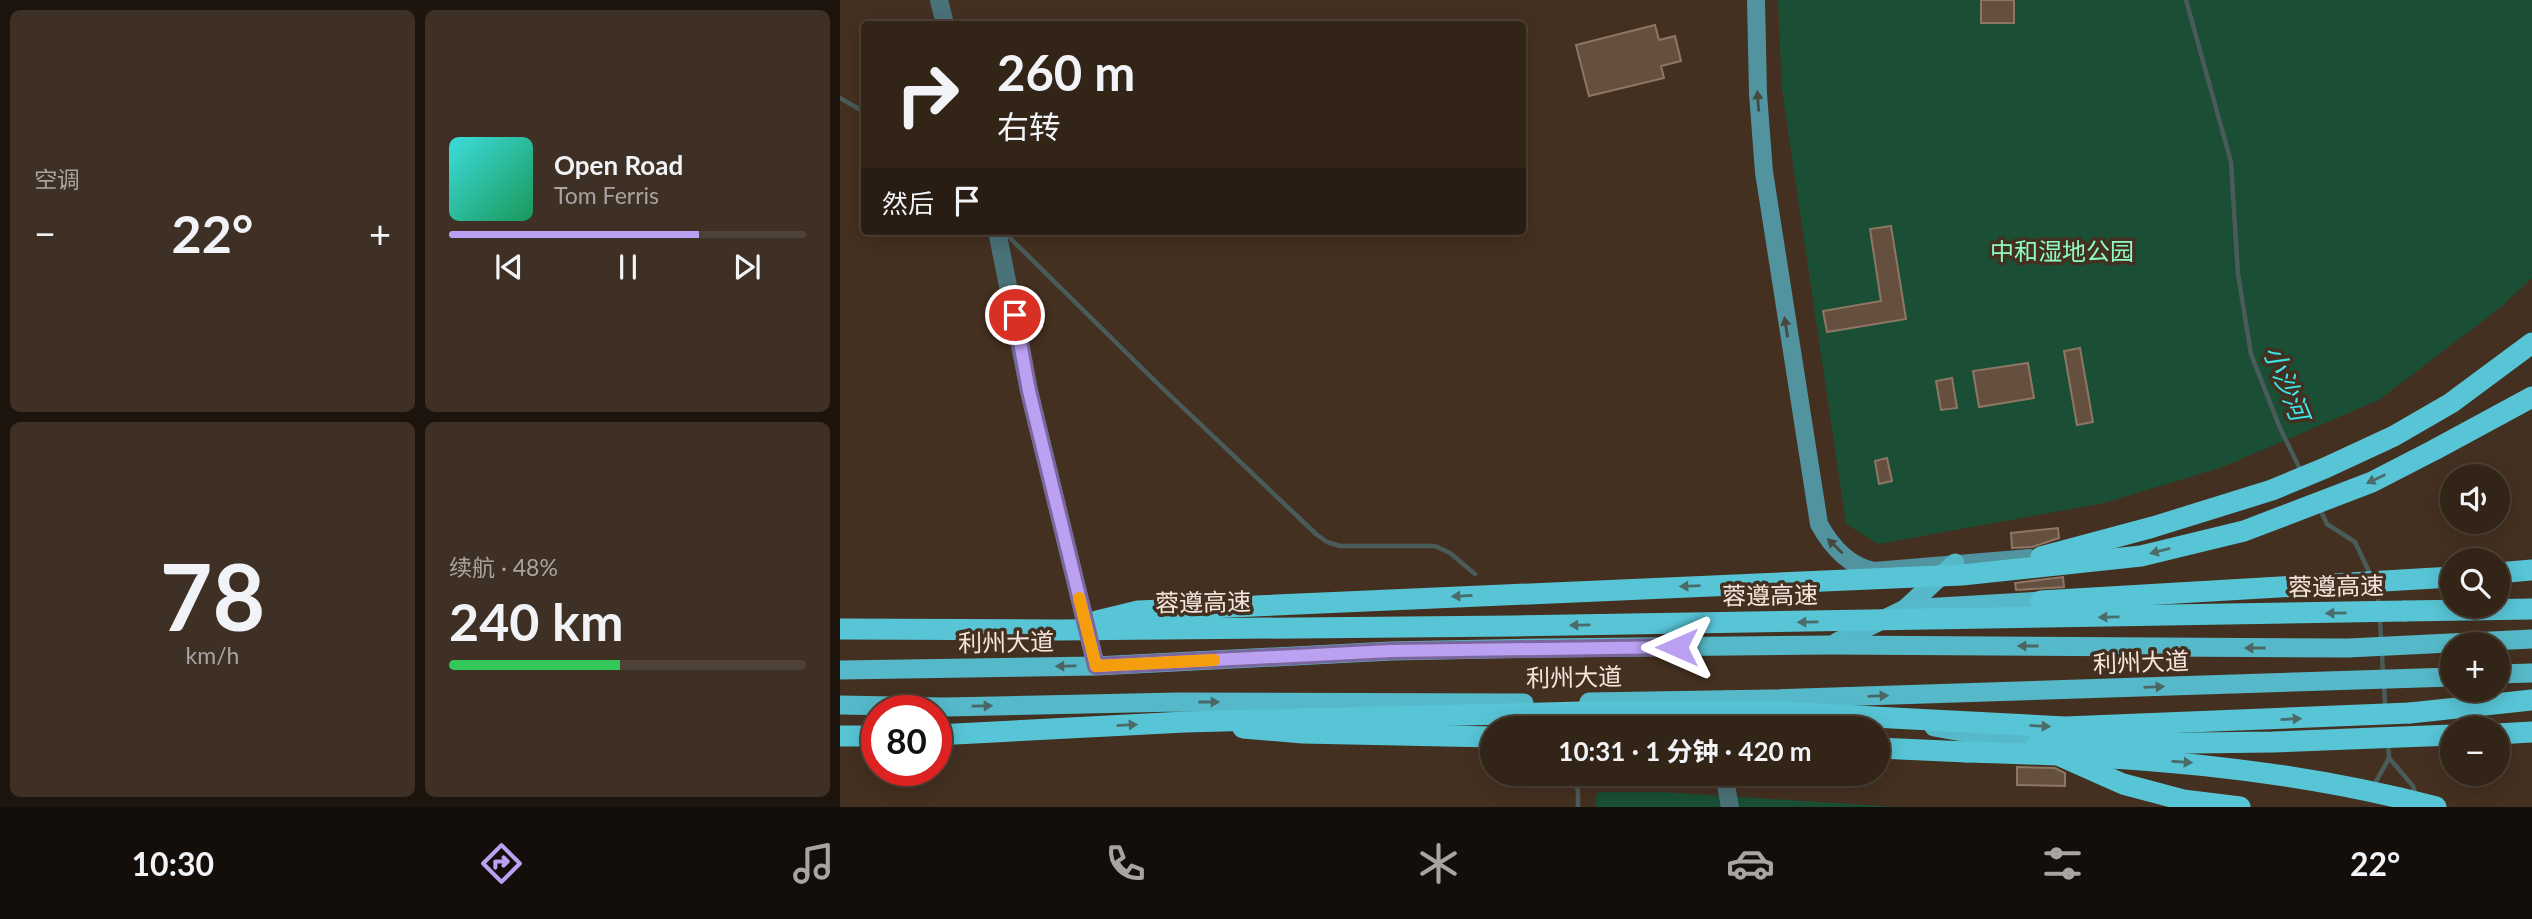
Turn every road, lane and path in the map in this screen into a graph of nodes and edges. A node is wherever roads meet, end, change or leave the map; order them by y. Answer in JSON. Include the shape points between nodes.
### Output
{"nodes":[{"id":1,"x":939,"y":0,"type":"edge"},
{"id":2,"x":1756,"y":0,"type":"edge"},
{"id":3,"x":944,"y":21,"type":"edge"},
{"id":4,"x":997,"y":235,"type":"edge"},
{"id":5,"x":2532,"y":343,"type":"edge"},
{"id":6,"x":2532,"y":397,"type":"edge"},
{"id":7,"x":2040,"y":557,"type":"joint"},
{"id":8,"x":1955,"y":563,"type":"junction"},
{"id":9,"x":2532,"y":570,"type":"edge"},
{"id":10,"x":2510,"y":572,"type":"edge"},
{"id":11,"x":2440,"y":578,"type":"edge"},
{"id":12,"x":2041,"y":601,"type":"joint"},
{"id":13,"x":1905,"y":609,"type":"junction"},
{"id":14,"x":2532,"y":609,"type":"edge"},
{"id":15,"x":840,"y":629,"type":"edge"},
{"id":16,"x":1059,"y":630,"type":"junction"},
{"id":17,"x":2532,"y":639,"type":"edge"},
{"id":18,"x":1831,"y":645,"type":"junction"},
{"id":19,"x":1096,"y":666,"type":"junction"},
{"id":20,"x":840,"y":670,"type":"edge"},
{"id":21,"x":2532,"y":673,"type":"edge"},
{"id":22,"x":2510,"y":674,"type":"edge"},
{"id":23,"x":2440,"y":678,"type":"edge"},
{"id":24,"x":1727,"y":699,"type":"junction"},
{"id":25,"x":1771,"y":699,"type":"junction"},
{"id":26,"x":2532,"y":700,"type":"edge"},
{"id":27,"x":840,"y":705,"type":"edge"},
{"id":28,"x":1726,"y":716,"type":"edge"},
{"id":29,"x":1185,"y":722,"type":"junction"},
{"id":30,"x":2532,"y":732,"type":"edge"},
{"id":31,"x":2510,"y":733,"type":"edge"},
{"id":32,"x":952,"y":734,"type":"edge"},
{"id":33,"x":840,"y":736,"type":"edge"},
{"id":34,"x":861,"y":736,"type":"edge"},
{"id":35,"x":2440,"y":736,"type":"edge"},
{"id":36,"x":1480,"y":737,"type":"edge"},
{"id":37,"x":2036,"y":745,"type":"junction"},
{"id":38,"x":1890,"y":748,"type":"edge"},
{"id":39,"x":1726,"y":786,"type":"edge"},
{"id":40,"x":1730,"y":807,"type":"edge"},
{"id":41,"x":2240,"y":807,"type":"edge"},
{"id":42,"x":2436,"y":807,"type":"edge"}],
"edges":[{"from":1,"to":3,"type":"street"},
{"from":8,"to":2,"type":"main road","one_way":true,"via":[[1874,571],[1859,568],[1829,543],[1819,524],[1764,172]]},
{"from":4,"to":19,"type":"street","via":[[1029,391]]},
{"from":5,"to":7,"type":"highway","via":[[2451,403],[2325,468],[2272,490]]},
{"from":6,"to":16,"type":"highway","one_way":true,"bridge":true,"via":[[2372,482],[2244,531],[2141,556],[1962,575],[1138,611]]},
{"from":7,"to":8,"type":"main road"},
{"from":8,"to":13,"type":"highway"},
{"from":9,"to":10,"type":"highway"},
{"from":11,"to":12,"type":"highway"},
{"from":12,"to":13,"type":"highway"},
{"from":13,"to":18,"type":"highway"},
{"from":14,"to":16,"type":"highway","name":"蓉遵高速","one_way":true,"bridge":true},
{"from":15,"to":16,"type":"highway","name":"蓉遵高速","bridge":true},
{"from":17,"to":18,"type":"highway","name":"利州大道","one_way":true,"via":[[2348,648]]},
{"from":18,"to":19,"type":"highway","name":"利州大道","via":[[1391,651]]},
{"from":19,"to":20,"type":"highway","name":"利州大道","one_way":true},
{"from":21,"to":22,"type":"highway"},
{"from":25,"to":23,"type":"highway","name":"利州大道","one_way":true},
{"from":24,"to":25,"type":"highway","name":"利州大道"},
{"from":27,"to":24,"type":"highway","name":"利州大道","one_way":true,"via":[[1514,704]]},
{"from":24,"to":28,"type":"street"},
{"from":25,"to":37,"type":"highway"},
{"from":29,"to":26,"type":"highway","one_way":true,"bridge":true,"via":[[1779,712],[2065,727],[2410,713]]},
{"from":32,"to":29,"type":"highway","one_way":true,"bridge":true},
{"from":29,"to":36,"type":"highway","bridge":true,"via":[[1303,733]]},
{"from":30,"to":31,"type":"highway"},
{"from":33,"to":34,"type":"highway"},
{"from":35,"to":37,"type":"highway"},
{"from":37,"to":41,"type":"highway","via":[[2123,785],[2183,800]]},
{"from":38,"to":42,"type":"highway","one_way":true,"bridge":true,"via":[[2207,764],[2333,783]]},
{"from":39,"to":40,"type":"street"}]}
